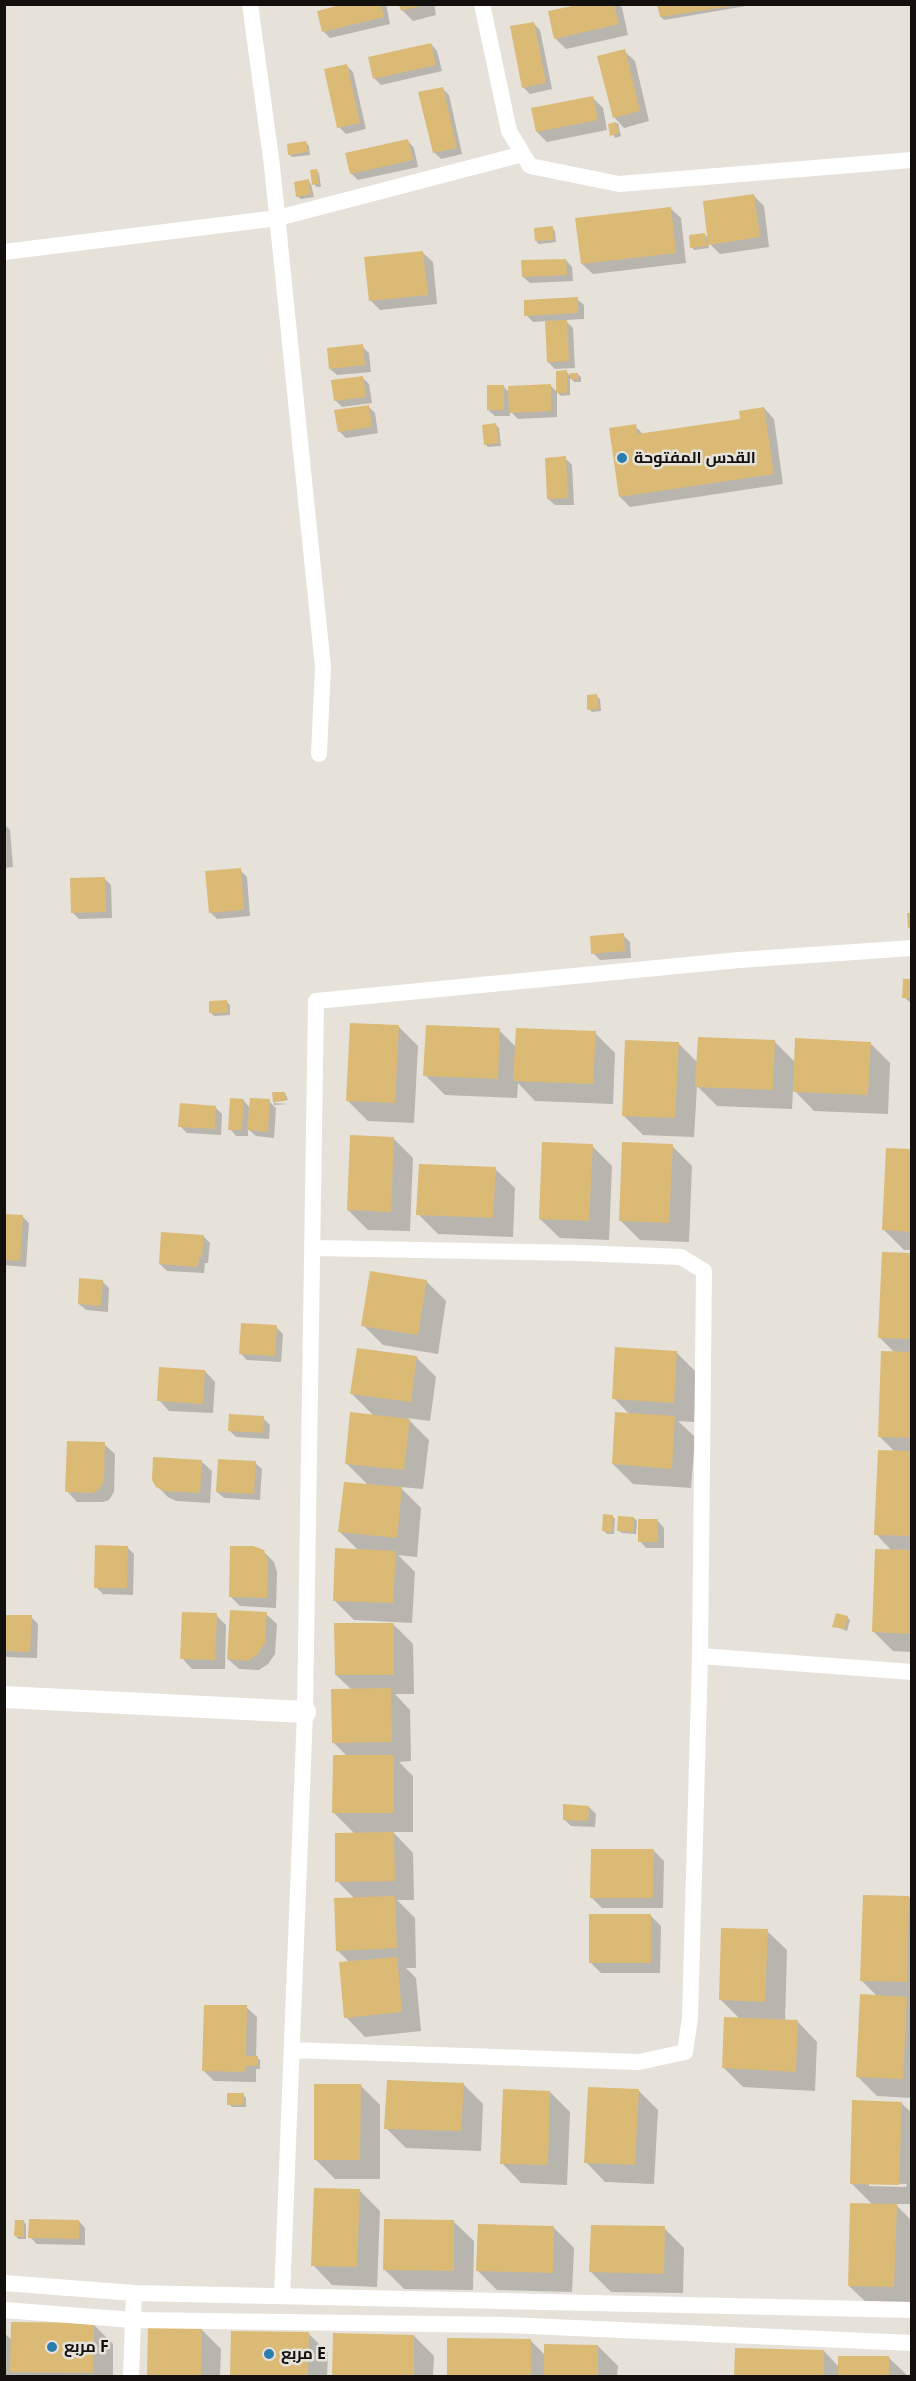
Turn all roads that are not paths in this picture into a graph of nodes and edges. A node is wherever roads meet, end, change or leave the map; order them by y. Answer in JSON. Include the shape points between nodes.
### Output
{"nodes":[{"id":1,"x":250,"y":4,"type":"edge"},
{"id":2,"x":482,"y":4,"type":"edge"},
{"id":3,"x":523,"y":154,"type":"junction"},
{"id":4,"x":912,"y":160,"type":"edge"},
{"id":5,"x":278,"y":218,"type":"junction"},
{"id":6,"x":4,"y":252,"type":"edge"},
{"id":7,"x":319,"y":754,"type":"dead end"},
{"id":8,"x":912,"y":948,"type":"edge"},
{"id":9,"x":313,"y":1248,"type":"junction"},
{"id":10,"x":700,"y":1656,"type":"junction"},
{"id":11,"x":912,"y":1672,"type":"edge"},
{"id":12,"x":4,"y":1696,"type":"edge"},
{"id":13,"x":305,"y":1712,"type":"junction"},
{"id":14,"x":292,"y":2050,"type":"junction"},
{"id":15,"x":4,"y":2283,"type":"edge"},
{"id":16,"x":134,"y":2293,"type":"junction"},
{"id":17,"x":282,"y":2296,"type":"junction"},
{"id":18,"x":4,"y":2310,"type":"edge"},
{"id":19,"x":912,"y":2310,"type":"edge"},
{"id":20,"x":133,"y":2320,"type":"junction"},
{"id":21,"x":912,"y":2343,"type":"edge"},
{"id":22,"x":131,"y":2376,"type":"edge"}],
"edges":[{"from":1,"to":5,"type":"street"},
{"from":2,"to":3,"type":"street","via":[[509,131]]},
{"from":3,"to":4,"type":"street","via":[[530,166],[619,184]]},
{"from":3,"to":5,"type":"street"},
{"from":5,"to":6,"type":"street"},
{"from":5,"to":7,"type":"street","via":[[323,667]]},
{"from":8,"to":9,"type":"street","via":[[739,960],[316,1001]]},
{"from":9,"to":10,"type":"street","via":[[681,1257],[704,1271]]},
{"from":9,"to":13,"type":"street"},
{"from":10,"to":11,"type":"street"},
{"from":10,"to":14,"type":"street","via":[[690,2018],[685,2052],[639,2062]]},
{"from":12,"to":13,"type":"street"},
{"from":13,"to":14,"type":"street"},
{"from":14,"to":17,"type":"street"},
{"from":15,"to":16,"type":"street"},
{"from":16,"to":17,"type":"street"},
{"from":16,"to":20,"type":"street"},
{"from":17,"to":19,"type":"street"},
{"from":18,"to":20,"type":"street"},
{"from":20,"to":21,"type":"street","via":[[507,2325]]},
{"from":20,"to":22,"type":"street"}]}
